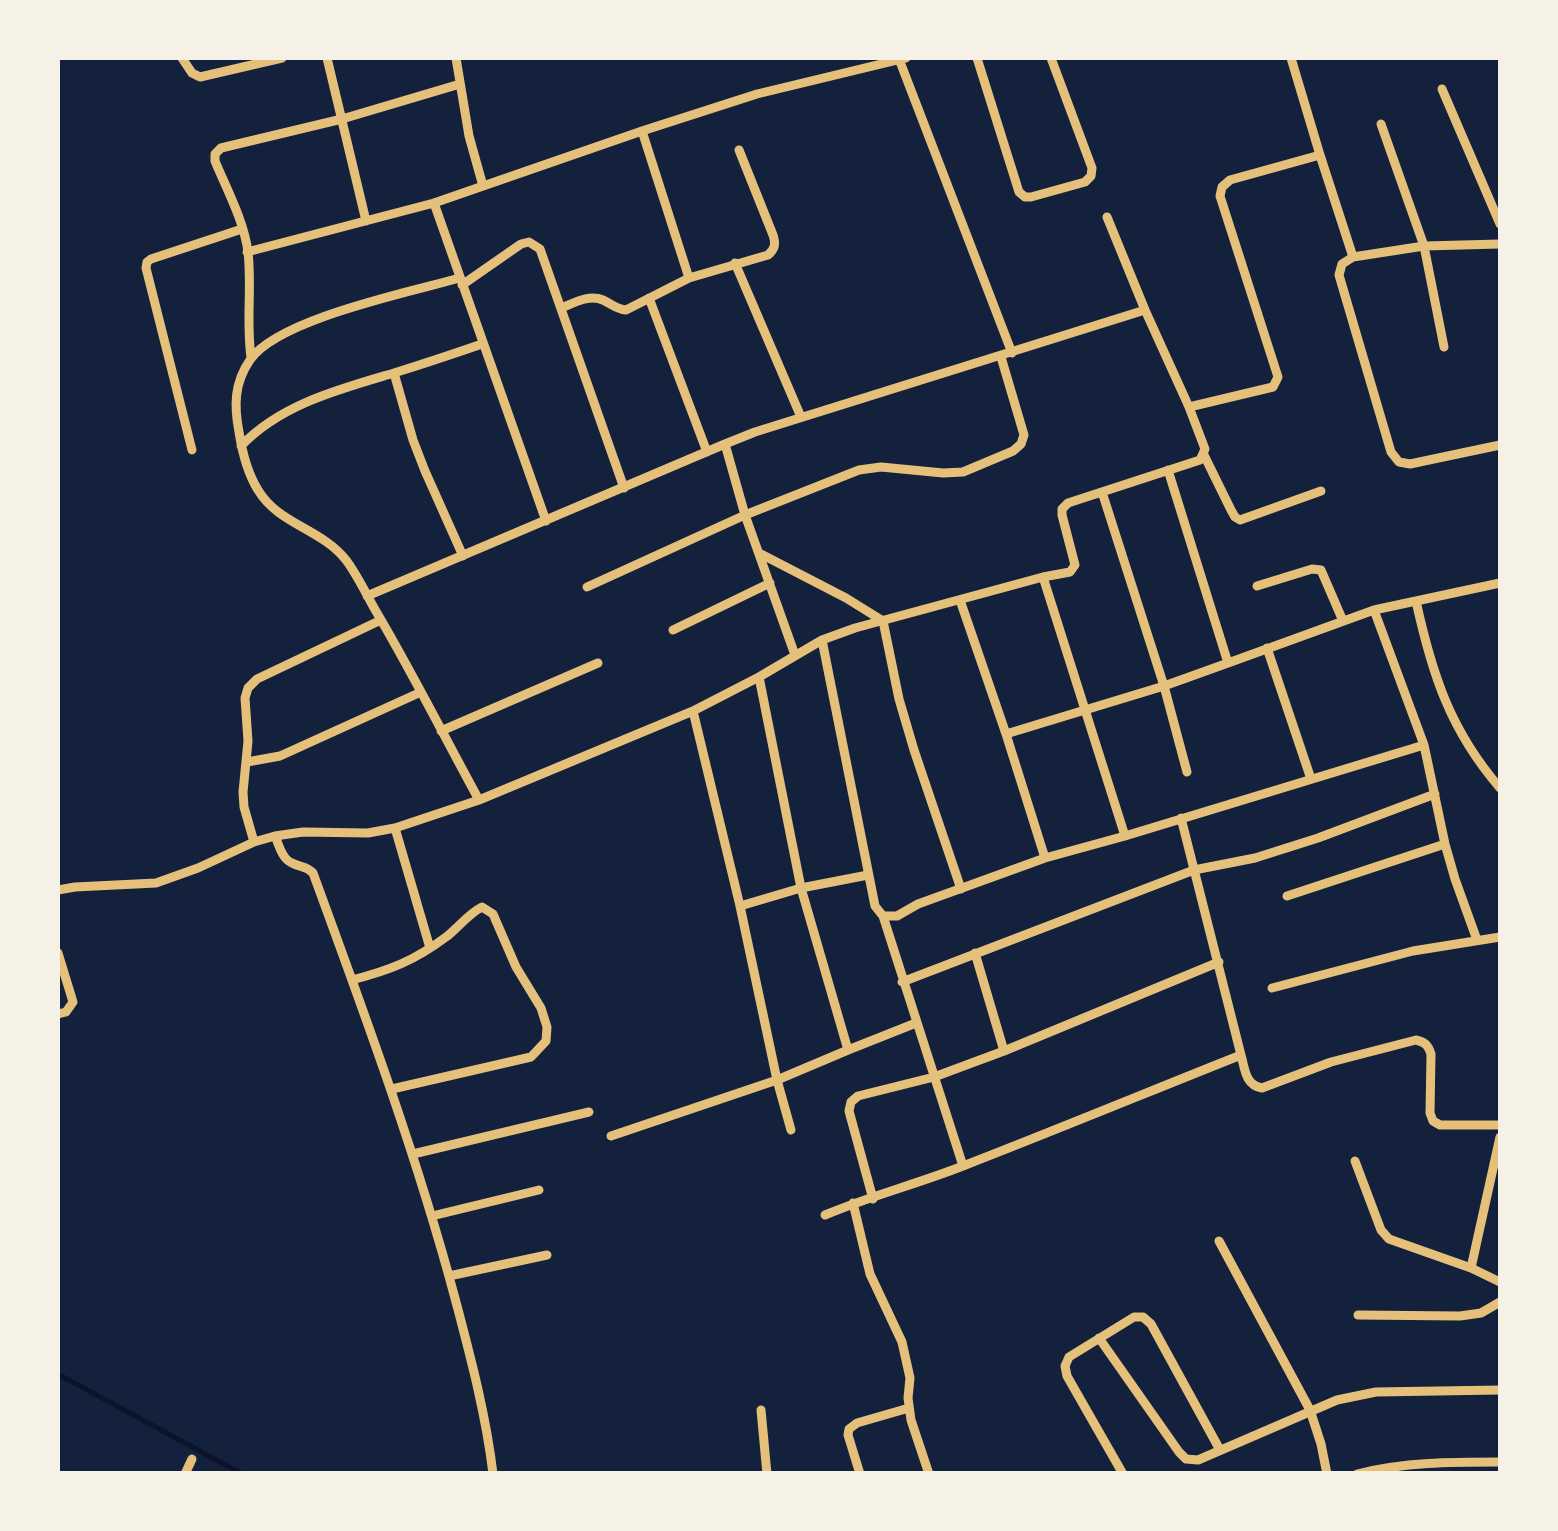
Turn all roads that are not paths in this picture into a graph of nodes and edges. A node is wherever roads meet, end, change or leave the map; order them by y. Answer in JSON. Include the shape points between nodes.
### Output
{"nodes":[{"id":1,"x":182,"y":58,"type":"edge"},
{"id":2,"x":282,"y":58,"type":"edge"},
{"id":3,"x":326,"y":58,"type":"edge"},
{"id":4,"x":456,"y":58,"type":"edge"},
{"id":5,"x":902,"y":58,"type":"edge"},
{"id":6,"x":977,"y":58,"type":"edge"},
{"id":7,"x":1051,"y":58,"type":"edge"},
{"id":8,"x":1291,"y":58,"type":"edge"},
{"id":9,"x":460,"y":84,"type":"junction"},
{"id":10,"x":1442,"y":89,"type":"dead end"},
{"id":11,"x":342,"y":119,"type":"junction"},
{"id":12,"x":1381,"y":124,"type":"dead end"},
{"id":13,"x":642,"y":131,"type":"junction"},
{"id":14,"x":739,"y":150,"type":"dead end"},
{"id":15,"x":1320,"y":155,"type":"junction"},
{"id":16,"x":483,"y":186,"type":"junction"},
{"id":17,"x":434,"y":203,"type":"junction"},
{"id":18,"x":1107,"y":217,"type":"dead end"},
{"id":19,"x":366,"y":221,"type":"junction"},
{"id":20,"x":1500,"y":224,"type":"edge"},
{"id":21,"x":242,"y":228,"type":"junction"},
{"id":22,"x":1500,"y":244,"type":"edge"},
{"id":23,"x":1424,"y":246,"type":"junction"},
{"id":24,"x":248,"y":252,"type":"junction"},
{"id":25,"x":1353,"y":257,"type":"junction"},
{"id":26,"x":735,"y":263,"type":"junction"},
{"id":27,"x":689,"y":278,"type":"junction"},
{"id":28,"x":461,"y":281,"type":"junction"},
{"id":29,"x":650,"y":298,"type":"junction"},
{"id":30,"x":561,"y":308,"type":"junction"},
{"id":31,"x":1145,"y":310,"type":"junction"},
{"id":32,"x":482,"y":344,"type":"junction"},
{"id":33,"x":1444,"y":348,"type":"dead end"},
{"id":34,"x":1006,"y":355,"type":"junction"},
{"id":35,"x":252,"y":358,"type":"junction"},
{"id":36,"x":394,"y":373,"type":"junction"},
{"id":37,"x":1190,"y":407,"type":"junction"},
{"id":38,"x":801,"y":418,"type":"junction"},
{"id":39,"x":724,"y":444,"type":"junction"},
{"id":40,"x":1500,"y":445,"type":"edge"},
{"id":41,"x":241,"y":446,"type":"junction"},
{"id":42,"x":192,"y":450,"type":"dead end"},
{"id":43,"x":707,"y":452,"type":"junction"},
{"id":44,"x":1204,"y":455,"type":"junction"},
{"id":45,"x":1168,"y":470,"type":"junction"},
{"id":46,"x":624,"y":488,"type":"junction"},
{"id":47,"x":1321,"y":491,"type":"dead end"},
{"id":48,"x":1102,"y":492,"type":"junction"},
{"id":49,"x":745,"y":516,"type":"junction"},
{"id":50,"x":546,"y":521,"type":"junction"},
{"id":51,"x":759,"y":553,"type":"junction"},
{"id":52,"x":464,"y":556,"type":"junction"},
{"id":53,"x":1043,"y":577,"type":"junction"},
{"id":54,"x":1500,"y":583,"type":"edge"},
{"id":55,"x":770,"y":584,"type":"junction"},
{"id":56,"x":1257,"y":586,"type":"dead end"},
{"id":57,"x":587,"y":588,"type":"dead end"},
{"id":58,"x":367,"y":596,"type":"junction"},
{"id":59,"x":960,"y":600,"type":"junction"},
{"id":60,"x":1416,"y":601,"type":"junction"},
{"id":61,"x":1374,"y":610,"type":"junction"},
{"id":62,"x":381,"y":620,"type":"junction"},
{"id":63,"x":882,"y":621,"type":"junction"},
{"id":64,"x":1343,"y":621,"type":"junction"},
{"id":65,"x":673,"y":630,"type":"dead end"},
{"id":66,"x":822,"y":640,"type":"junction"},
{"id":67,"x":1267,"y":648,"type":"junction"},
{"id":68,"x":795,"y":655,"type":"junction"},
{"id":69,"x":1228,"y":662,"type":"junction"},
{"id":70,"x":598,"y":663,"type":"dead end"},
{"id":71,"x":759,"y":677,"type":"junction"},
{"id":72,"x":1164,"y":686,"type":"junction"},
{"id":73,"x":421,"y":692,"type":"junction"},
{"id":74,"x":1084,"y":709,"type":"junction"},
{"id":75,"x":693,"y":710,"type":"junction"},
{"id":76,"x":441,"y":731,"type":"junction"},
{"id":77,"x":1006,"y":734,"type":"junction"},
{"id":78,"x":1424,"y":745,"type":"junction"},
{"id":79,"x":248,"y":762,"type":"junction"},
{"id":80,"x":1187,"y":772,"type":"dead end"},
{"id":81,"x":1311,"y":779,"type":"junction"},
{"id":82,"x":1500,"y":788,"type":"edge"},
{"id":83,"x":1434,"y":794,"type":"junction"},
{"id":84,"x":479,"y":800,"type":"junction"},
{"id":85,"x":1181,"y":818,"type":"junction"},
{"id":86,"x":395,"y":828,"type":"junction"},
{"id":87,"x":276,"y":836,"type":"junction"},
{"id":88,"x":1125,"y":836,"type":"junction"},
{"id":89,"x":254,"y":842,"type":"junction"},
{"id":90,"x":1446,"y":844,"type":"junction"},
{"id":91,"x":1044,"y":858,"type":"junction"},
{"id":92,"x":1194,"y":870,"type":"junction"},
{"id":93,"x":868,"y":876,"type":"junction"},
{"id":94,"x":801,"y":888,"type":"junction"},
{"id":95,"x":961,"y":889,"type":"junction"},
{"id":96,"x":58,"y":890,"type":"edge"},
{"id":97,"x":1287,"y":896,"type":"dead end"},
{"id":98,"x":740,"y":906,"type":"junction"},
{"id":99,"x":882,"y":916,"type":"junction"},
{"id":100,"x":1500,"y":938,"type":"edge"},
{"id":101,"x":1477,"y":940,"type":"junction"},
{"id":102,"x":430,"y":948,"type":"junction"},
{"id":103,"x":58,"y":952,"type":"edge"},
{"id":104,"x":975,"y":954,"type":"junction"},
{"id":105,"x":1219,"y":962,"type":"junction"},
{"id":106,"x":352,"y":980,"type":"junction"},
{"id":107,"x":902,"y":982,"type":"junction"},
{"id":108,"x":1272,"y":988,"type":"dead end"},
{"id":109,"x":58,"y":1014,"type":"edge"},
{"id":110,"x":916,"y":1023,"type":"junction"},
{"id":111,"x":848,"y":1050,"type":"junction"},
{"id":112,"x":1004,"y":1050,"type":"junction"},
{"id":113,"x":1241,"y":1054,"type":"junction"},
{"id":114,"x":934,"y":1076,"type":"junction"},
{"id":115,"x":777,"y":1080,"type":"junction"},
{"id":116,"x":392,"y":1090,"type":"junction"},
{"id":117,"x":589,"y":1112,"type":"dead end"},
{"id":118,"x":1500,"y":1125,"type":"edge"},
{"id":119,"x":791,"y":1130,"type":"dead end"},
{"id":120,"x":610,"y":1136,"type":"dead end"},
{"id":121,"x":1500,"y":1137,"type":"edge"},
{"id":122,"x":413,"y":1154,"type":"junction"},
{"id":123,"x":1355,"y":1161,"type":"dead end"},
{"id":124,"x":963,"y":1166,"type":"junction"},
{"id":125,"x":539,"y":1190,"type":"dead end"},
{"id":126,"x":872,"y":1199,"type":"junction"},
{"id":127,"x":853,"y":1203,"type":"junction"},
{"id":128,"x":826,"y":1215,"type":"dead end"},
{"id":129,"x":432,"y":1216,"type":"junction"},
{"id":130,"x":1219,"y":1241,"type":"dead end"},
{"id":131,"x":547,"y":1255,"type":"dead end"},
{"id":132,"x":1471,"y":1268,"type":"junction"},
{"id":133,"x":449,"y":1276,"type":"junction"},
{"id":134,"x":1500,"y":1282,"type":"edge"},
{"id":135,"x":1500,"y":1302,"type":"edge"},
{"id":136,"x":1358,"y":1316,"type":"dead end"},
{"id":137,"x":1099,"y":1338,"type":"junction"},
{"id":138,"x":1500,"y":1390,"type":"edge"},
{"id":139,"x":909,"y":1408,"type":"junction"},
{"id":140,"x":761,"y":1410,"type":"dead end"},
{"id":141,"x":1310,"y":1410,"type":"junction"},
{"id":142,"x":1220,"y":1450,"type":"junction"},
{"id":143,"x":192,"y":1459,"type":"dead end"},
{"id":144,"x":1500,"y":1462,"type":"edge"},
{"id":145,"x":186,"y":1474,"type":"edge"},
{"id":146,"x":493,"y":1474,"type":"edge"},
{"id":147,"x":766,"y":1474,"type":"edge"},
{"id":148,"x":860,"y":1474,"type":"edge"},
{"id":149,"x":929,"y":1474,"type":"edge"},
{"id":150,"x":1123,"y":1474,"type":"edge"},
{"id":151,"x":1328,"y":1474,"type":"edge"},
{"id":152,"x":1356,"y":1474,"type":"edge"}],
"edges":[{"from":1,"to":2,"type":"street","via":[[200,77]]},
{"from":3,"to":11,"type":"street"},
{"from":4,"to":9,"type":"street"},
{"from":5,"to":13,"type":"street"},
{"from":5,"to":34,"type":"street"},
{"from":6,"to":7,"type":"street","via":[[1025,197],[1091,176]]},
{"from":8,"to":15,"type":"street"},
{"from":9,"to":11,"type":"street"},
{"from":9,"to":16,"type":"street"},
{"from":10,"to":20,"type":"street"},
{"from":11,"to":19,"type":"street"},
{"from":11,"to":21,"type":"street","via":[[221,148],[216,161]]},
{"from":12,"to":23,"type":"street"},
{"from":13,"to":16,"type":"street"},
{"from":13,"to":27,"type":"street"},
{"from":14,"to":26,"type":"street","via":[[776,243],[768,254]]},
{"from":15,"to":25,"type":"street"},
{"from":15,"to":37,"type":"street","via":[[1222,187],[1278,377],[1273,387]]},
{"from":16,"to":17,"type":"street"},
{"from":17,"to":19,"type":"street"},
{"from":17,"to":28,"type":"street"},
{"from":18,"to":31,"type":"street"},
{"from":19,"to":24,"type":"street"},
{"from":21,"to":24,"type":"street"},
{"from":21,"to":42,"type":"street","via":[[147,262]]},
{"from":22,"to":23,"type":"street"},
{"from":23,"to":25,"type":"street"},
{"from":23,"to":33,"type":"street"},
{"from":24,"to":35,"type":"street"},
{"from":25,"to":40,"type":"street","via":[[1339,275],[1391,452],[1410,464]]},
{"from":26,"to":27,"type":"street"},
{"from":26,"to":38,"type":"street"},
{"from":27,"to":29,"type":"street"},
{"from":28,"to":30,"type":"street","via":[[529,242],[540,249]]},
{"from":28,"to":32,"type":"street"},
{"from":28,"to":35,"type":"street","via":[[312,320]]},
{"from":29,"to":30,"type":"street","via":[[626,310],[590,297]]},
{"from":29,"to":43,"type":"street"},
{"from":30,"to":46,"type":"street"},
{"from":31,"to":34,"type":"street"},
{"from":31,"to":37,"type":"street"},
{"from":32,"to":36,"type":"street"},
{"from":32,"to":50,"type":"street"},
{"from":34,"to":38,"type":"street"},
{"from":34,"to":49,"type":"street","via":[[1024,435],[1013,451],[963,472],[859,470]]},
{"from":35,"to":41,"type":"street","via":[[238,382],[234,408]]},
{"from":36,"to":41,"type":"street","via":[[285,412]]},
{"from":36,"to":52,"type":"street","via":[[425,471]]},
{"from":37,"to":44,"type":"street"},
{"from":38,"to":39,"type":"street"},
{"from":39,"to":43,"type":"street"},
{"from":39,"to":49,"type":"street"},
{"from":41,"to":58,"type":"street","via":[[257,490],[274,511],[324,539]]},
{"from":43,"to":46,"type":"street"},
{"from":44,"to":45,"type":"street"},
{"from":44,"to":47,"type":"street","via":[[1240,520]]},
{"from":45,"to":48,"type":"street"},
{"from":45,"to":69,"type":"street"},
{"from":46,"to":50,"type":"street"},
{"from":48,"to":53,"type":"street","via":[[1062,509],[1075,565]]},
{"from":48,"to":72,"type":"street"},
{"from":49,"to":51,"type":"street"},
{"from":49,"to":57,"type":"street"},
{"from":50,"to":52,"type":"street"},
{"from":51,"to":55,"type":"street"},
{"from":51,"to":63,"type":"street"},
{"from":52,"to":58,"type":"street"},
{"from":53,"to":59,"type":"street"},
{"from":53,"to":74,"type":"street"},
{"from":54,"to":60,"type":"street"},
{"from":55,"to":65,"type":"street"},
{"from":55,"to":68,"type":"street"},
{"from":56,"to":64,"type":"street","via":[[1321,570]]},
{"from":58,"to":62,"type":"street"},
{"from":59,"to":63,"type":"street"},
{"from":59,"to":77,"type":"street"},
{"from":60,"to":61,"type":"street"},
{"from":60,"to":82,"type":"street","via":[[1444,700]]},
{"from":61,"to":64,"type":"street"},
{"from":61,"to":78,"type":"street"},
{"from":62,"to":73,"type":"street"},
{"from":62,"to":79,"type":"street","via":[[248,688]]},
{"from":63,"to":66,"type":"street"},
{"from":63,"to":95,"type":"street","via":[[914,750]]},
{"from":64,"to":67,"type":"street"},
{"from":66,"to":68,"type":"street"},
{"from":66,"to":93,"type":"street"},
{"from":67,"to":69,"type":"street"},
{"from":67,"to":81,"type":"street"},
{"from":68,"to":71,"type":"street"},
{"from":69,"to":72,"type":"street"},
{"from":70,"to":76,"type":"street"},
{"from":71,"to":75,"type":"street"},
{"from":71,"to":94,"type":"street"},
{"from":72,"to":74,"type":"street"},
{"from":72,"to":80,"type":"street"},
{"from":73,"to":76,"type":"street"},
{"from":73,"to":79,"type":"street","via":[[280,756]]},
{"from":74,"to":77,"type":"street"},
{"from":74,"to":88,"type":"street"},
{"from":75,"to":84,"type":"street"},
{"from":75,"to":98,"type":"street"},
{"from":76,"to":84,"type":"street"},
{"from":77,"to":91,"type":"street"},
{"from":78,"to":81,"type":"street"},
{"from":78,"to":83,"type":"street"},
{"from":79,"to":89,"type":"street","via":[[244,807]]},
{"from":81,"to":85,"type":"street"},
{"from":83,"to":90,"type":"street"},
{"from":83,"to":92,"type":"street","via":[[1255,858]]},
{"from":84,"to":86,"type":"street"},
{"from":85,"to":88,"type":"street"},
{"from":85,"to":92,"type":"street"},
{"from":86,"to":87,"type":"street"},
{"from":86,"to":102,"type":"street"},
{"from":87,"to":89,"type":"street"},
{"from":87,"to":106,"type":"street","via":[[289,862],[313,873]]},
{"from":88,"to":91,"type":"street"},
{"from":89,"to":96,"type":"street","via":[[156,882]]},
{"from":90,"to":97,"type":"street"},
{"from":90,"to":101,"type":"street"},
{"from":91,"to":95,"type":"street"},
{"from":92,"to":104,"type":"street"},
{"from":92,"to":105,"type":"street"},
{"from":93,"to":94,"type":"street"},
{"from":93,"to":99,"type":"street"},
{"from":94,"to":98,"type":"street"},
{"from":94,"to":111,"type":"street"},
{"from":95,"to":99,"type":"street"},
{"from":98,"to":115,"type":"street"},
{"from":99,"to":107,"type":"street"},
{"from":100,"to":101,"type":"street"},
{"from":101,"to":108,"type":"street"},
{"from":102,"to":106,"type":"street","via":[[406,964]]},
{"from":102,"to":116,"type":"street","via":[[476,910],[488,909],[540,1008],[546,1041],[531,1057]]},
{"from":103,"to":109,"type":"street","via":[[73,1002]]},
{"from":104,"to":107,"type":"street"},
{"from":104,"to":112,"type":"street"},
{"from":105,"to":112,"type":"street"},
{"from":105,"to":113,"type":"street"},
{"from":106,"to":116,"type":"street"},
{"from":107,"to":110,"type":"street"},
{"from":110,"to":111,"type":"street"},
{"from":110,"to":114,"type":"street"},
{"from":111,"to":115,"type":"street"},
{"from":112,"to":114,"type":"street"},
{"from":113,"to":118,"type":"street","via":[[1248,1080],[1262,1088],[1330,1062],[1424,1042],[1434,1121]]},
{"from":113,"to":124,"type":"street"},
{"from":114,"to":124,"type":"street"},
{"from":114,"to":126,"type":"street","via":[[851,1102]]},
{"from":115,"to":119,"type":"street"},
{"from":115,"to":120,"type":"street"},
{"from":116,"to":122,"type":"street"},
{"from":117,"to":122,"type":"street"},
{"from":121,"to":132,"type":"street"},
{"from":122,"to":129,"type":"street"},
{"from":123,"to":132,"type":"street","via":[[1388,1239]]},
{"from":124,"to":126,"type":"street"},
{"from":125,"to":129,"type":"street"},
{"from":126,"to":127,"type":"street"},
{"from":127,"to":128,"type":"street"},
{"from":127,"to":139,"type":"street","via":[[870,1274],[902,1342]]},
{"from":129,"to":133,"type":"street"},
{"from":130,"to":141,"type":"street"},
{"from":131,"to":133,"type":"street"},
{"from":132,"to":134,"type":"street"},
{"from":133,"to":146,"type":"street"},
{"from":135,"to":136,"type":"street","via":[[1460,1316]]},
{"from":137,"to":142,"type":"street","via":[[1178,1452],[1198,1460]]},
{"from":137,"to":142,"type":"street","via":[[1134,1317],[1151,1324]]},
{"from":137,"to":150,"type":"street","via":[[1065,1366]]},
{"from":138,"to":141,"type":"street","via":[[1376,1392]]},
{"from":139,"to":148,"type":"street","via":[[852,1426],[848,1435]]},
{"from":139,"to":149,"type":"street"},
{"from":140,"to":147,"type":"street"},
{"from":141,"to":142,"type":"street"},
{"from":141,"to":151,"type":"street"},
{"from":143,"to":145,"type":"street"},
{"from":144,"to":152,"type":"street","via":[[1417,1463]]}]}
